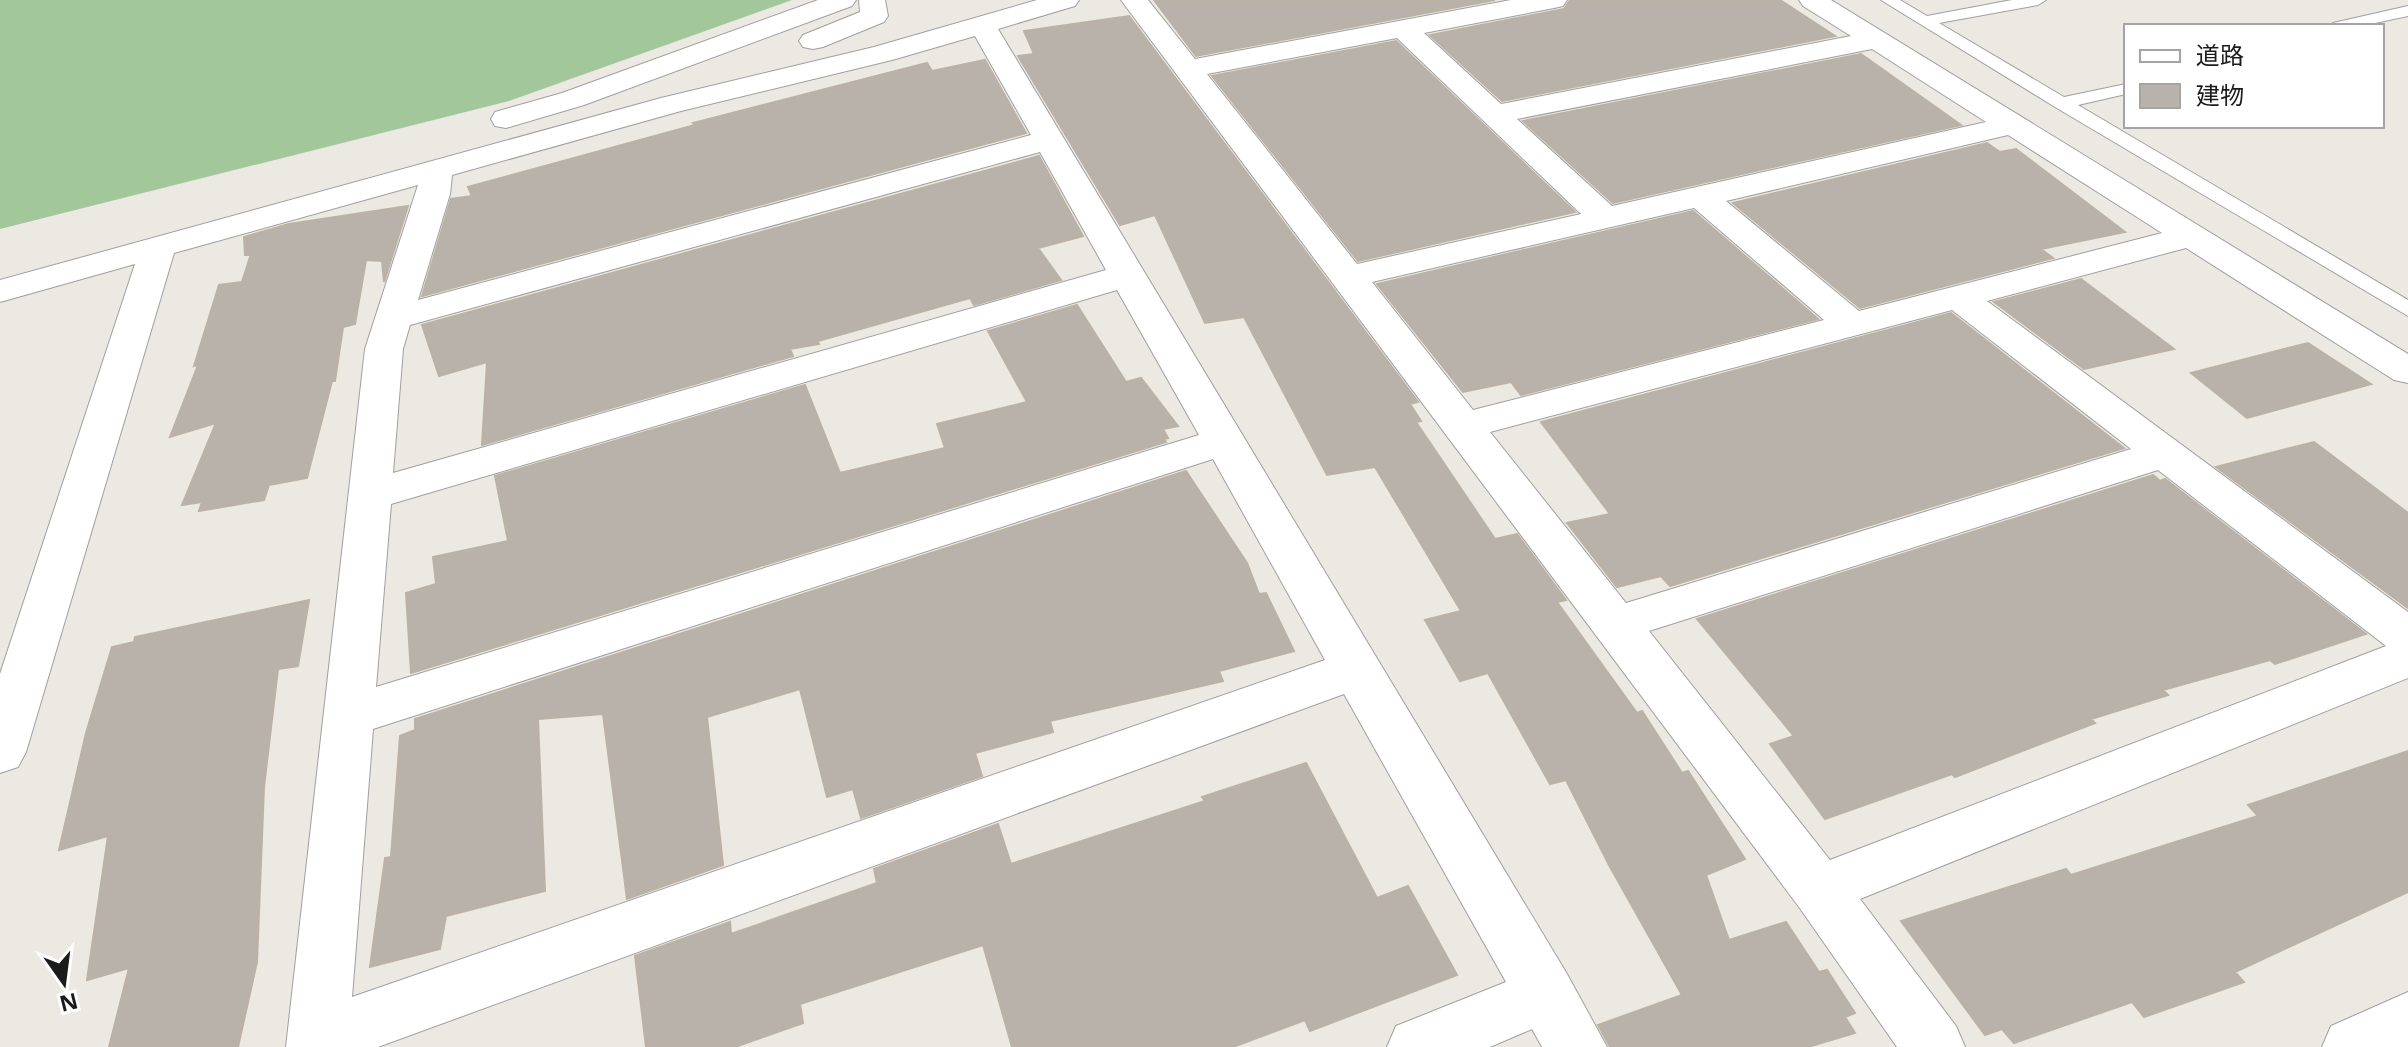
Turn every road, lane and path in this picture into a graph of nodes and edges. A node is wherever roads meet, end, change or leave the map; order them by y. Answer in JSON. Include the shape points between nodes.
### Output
{"nodes":[{"id":1,"x":843,"y":0,"type":"edge"},
{"id":2,"x":872,"y":0,"type":"edge"},
{"id":3,"x":1066,"y":0,"type":"edge"},
{"id":4,"x":1134,"y":0,"type":"edge"},
{"id":5,"x":1554,"y":0,"type":"edge"},
{"id":6,"x":1812,"y":0,"type":"edge"},
{"id":7,"x":1889,"y":0,"type":"edge"},
{"id":8,"x":2038,"y":0,"type":"edge"},
{"id":9,"x":2408,"y":11,"type":"edge"},
{"id":10,"x":1924,"y":21,"type":"junction"},
{"id":11,"x":982,"y":24,"type":"junction"},
{"id":12,"x":2348,"y":24,"type":"edge"},
{"id":13,"x":1403,"y":28,"type":"junction"},
{"id":14,"x":1876,"y":40,"type":"junction"},
{"id":15,"x":1187,"y":69,"type":"junction"},
{"id":16,"x":2124,"y":89,"type":"edge"},
{"id":17,"x":2061,"y":103,"type":"junction"},
{"id":18,"x":672,"y":104,"type":"junction"},
{"id":19,"x":1494,"y":114,"type":"junction"},
{"id":20,"x":2013,"y":125,"type":"junction"},
{"id":21,"x":1049,"y":140,"type":"junction"},
{"id":22,"x":437,"y":169,"type":"junction"},
{"id":23,"x":1701,"y":197,"type":"junction"},
{"id":24,"x":1605,"y":218,"type":"junction"},
{"id":25,"x":2192,"y":236,"type":"junction"},
{"id":26,"x":159,"y":245,"type":"junction"},
{"id":27,"x":0,"y":264,"type":"edge"},
{"id":28,"x":1128,"y":275,"type":"junction"},
{"id":29,"x":1348,"y":277,"type":"junction"},
{"id":30,"x":2408,"y":287,"type":"edge"},
{"id":31,"x":0,"y":291,"type":"edge"},
{"id":32,"x":2382,"y":294,"type":"junction"},
{"id":33,"x":1958,"y":297,"type":"junction"},
{"id":34,"x":2408,"y":309,"type":"edge"},
{"id":35,"x":391,"y":319,"type":"junction"},
{"id":36,"x":1852,"y":324,"type":"junction"},
{"id":37,"x":2408,"y":371,"type":"edge"},
{"id":38,"x":1462,"y":426,"type":"junction"},
{"id":39,"x":1225,"y":441,"type":"junction"},
{"id":40,"x":2165,"y":453,"type":"junction"},
{"id":41,"x":370,"y":495,"type":"junction"},
{"id":42,"x":1615,"y":624,"type":"junction"},
{"id":43,"x":2408,"y":637,"type":"edge"},
{"id":44,"x":2408,"y":658,"type":"edge"},
{"id":45,"x":1357,"y":669,"type":"junction"},
{"id":46,"x":349,"y":716,"type":"junction"},
{"id":47,"x":0,"y":752,"type":"edge"},
{"id":48,"x":1819,"y":889,"type":"junction"},
{"id":49,"x":1546,"y":994,"type":"junction"},
{"id":50,"x":2408,"y":1021,"type":"edge"},
{"id":51,"x":317,"y":1043,"type":"edge"},
{"id":52,"x":1418,"y":1047,"type":"edge"},
{"id":53,"x":1576,"y":1047,"type":"edge"},
{"id":54,"x":1934,"y":1047,"type":"edge"},
{"id":55,"x":2353,"y":1047,"type":"edge"}],
"edges":[{"from":1,"to":27,"type":"street","via":[[573,99]]},
{"from":2,"to":18,"type":"street","via":[[874,16]]},
{"from":3,"to":11,"type":"street"},
{"from":4,"to":15,"type":"street"},
{"from":5,"to":13,"type":"street"},
{"from":6,"to":14,"type":"street"},
{"from":7,"to":10,"type":"lane"},
{"from":8,"to":10,"type":"lane"},
{"from":9,"to":12,"type":"lane"},
{"from":10,"to":17,"type":"lane"},
{"from":11,"to":18,"type":"street","via":[[882,54]]},
{"from":11,"to":21,"type":"street"},
{"from":13,"to":15,"type":"street"},
{"from":13,"to":19,"type":"street"},
{"from":14,"to":19,"type":"street"},
{"from":14,"to":20,"type":"street"},
{"from":15,"to":29,"type":"street"},
{"from":16,"to":17,"type":"lane"},
{"from":17,"to":32,"type":"lane"},
{"from":18,"to":22,"type":"street"},
{"from":19,"to":24,"type":"street"},
{"from":20,"to":23,"type":"street"},
{"from":20,"to":25,"type":"street"},
{"from":21,"to":28,"type":"street"},
{"from":21,"to":35,"type":"street"},
{"from":22,"to":26,"type":"street"},
{"from":22,"to":35,"type":"street"},
{"from":23,"to":24,"type":"street"},
{"from":23,"to":36,"type":"street"},
{"from":24,"to":29,"type":"street"},
{"from":25,"to":33,"type":"street"},
{"from":25,"to":37,"type":"street"},
{"from":26,"to":31,"type":"street"},
{"from":26,"to":47,"type":"street"},
{"from":28,"to":39,"type":"street"},
{"from":28,"to":41,"type":"street"},
{"from":29,"to":38,"type":"street"},
{"from":30,"to":32,"type":"lane"},
{"from":32,"to":34,"type":"lane"},
{"from":33,"to":36,"type":"street"},
{"from":33,"to":40,"type":"street"},
{"from":35,"to":41,"type":"street"},
{"from":36,"to":38,"type":"street"},
{"from":38,"to":42,"type":"street"},
{"from":39,"to":45,"type":"street"},
{"from":39,"to":46,"type":"street"},
{"from":40,"to":42,"type":"street"},
{"from":40,"to":43,"type":"street"},
{"from":41,"to":46,"type":"street"},
{"from":42,"to":48,"type":"street"},
{"from":44,"to":48,"type":"street"},
{"from":45,"to":49,"type":"street"},
{"from":45,"to":51,"type":"street"},
{"from":46,"to":51,"type":"street"},
{"from":48,"to":54,"type":"street"},
{"from":49,"to":52,"type":"street"},
{"from":49,"to":53,"type":"street"},
{"from":50,"to":55,"type":"street"}]}
